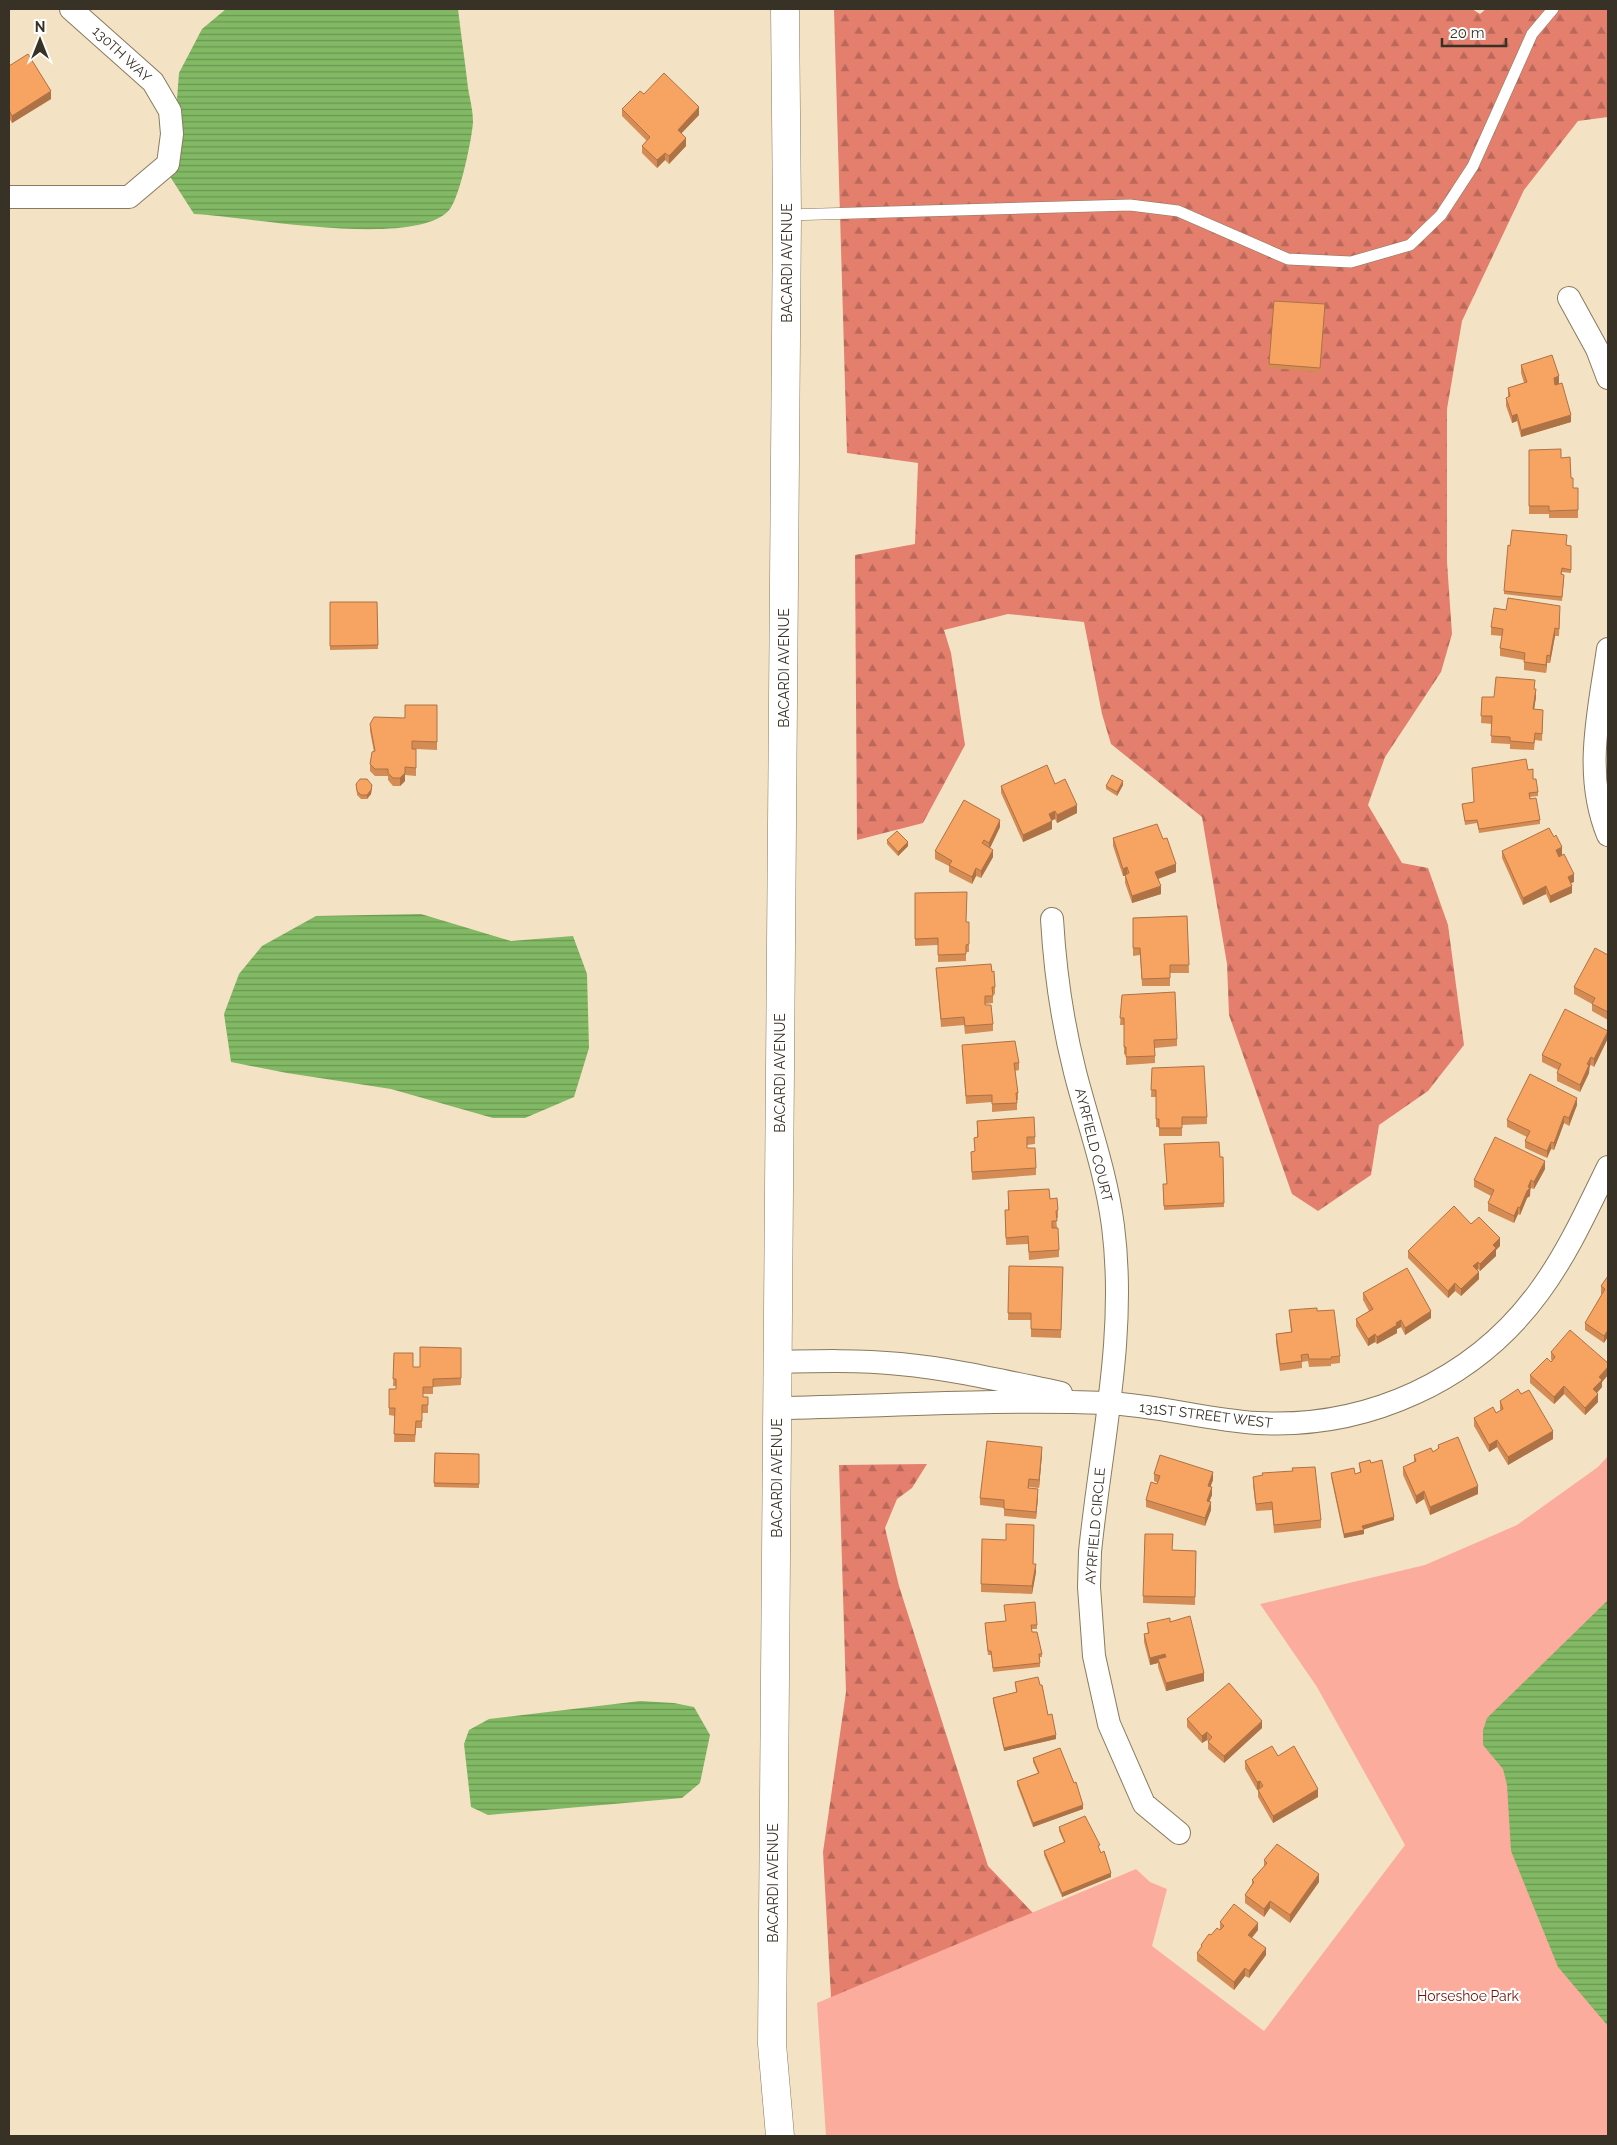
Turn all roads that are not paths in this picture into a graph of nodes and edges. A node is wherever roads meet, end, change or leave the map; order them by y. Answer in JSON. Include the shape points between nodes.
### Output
{"nodes":[{"id":1,"x":71,"y":9,"type":"edge"},
{"id":2,"x":785,"y":9,"type":"edge"},
{"id":3,"x":1553,"y":9,"type":"edge"},
{"id":4,"x":9,"y":197,"type":"edge"},
{"id":5,"x":787,"y":215,"type":"junction"},
{"id":6,"x":1569,"y":298,"type":"dead end"},
{"id":7,"x":1608,"y":378,"type":"edge"},
{"id":8,"x":1608,"y":650,"type":"edge"},
{"id":9,"x":1608,"y":835,"type":"edge"},
{"id":10,"x":1052,"y":919,"type":"dead end"},
{"id":11,"x":1608,"y":1168,"type":"edge"},
{"id":12,"x":778,"y":1362,"type":"junction"},
{"id":13,"x":1109,"y":1403,"type":"junction"},
{"id":14,"x":777,"y":1408,"type":"junction"},
{"id":15,"x":1179,"y":1833,"type":"dead end"},
{"id":16,"x":780,"y":2136,"type":"edge"}],
"edges":[{"from":1,"to":4,"type":"street","name":"130TH WAY","via":[[153,82],[170,111],[172,134],[168,164],[129,197]]},
{"from":2,"to":5,"type":"street","name":"BACARDI AVENUE"},
{"from":3,"to":5,"type":"lane","via":[[1532,34],[1473,166],[1441,215],[1410,245],[1352,262],[1288,259],[1178,212],[1130,205]]},
{"from":5,"to":12,"type":"street","name":"BACARDI AVENUE"},
{"from":6,"to":7,"type":"street"},
{"from":8,"to":9,"type":"street","via":[[1594,751],[1596,793]]},
{"from":10,"to":13,"type":"street","name":"AYRFIELD COURT","via":[[1056,978],[1066,1036],[1098,1150],[1113,1226],[1118,1303]]},
{"from":11,"to":13,"type":"street","name":"131ST STREET WEST","via":[[1554,1271],[1522,1314],[1483,1352],[1414,1394],[1337,1418],[1283,1423],[1235,1420]]},
{"from":12,"to":13,"type":"street","via":[[902,1364]]},
{"from":12,"to":14,"type":"street","name":"BACARDI AVENUE"},
{"from":13,"to":14,"type":"street","name":"131ST STREET WEST"},
{"from":13,"to":15,"type":"street","name":"AYRFIELD CIRCLE","via":[[1090,1552],[1088,1587],[1094,1656],[1109,1724],[1144,1804]]},
{"from":14,"to":16,"type":"street","name":"BACARDI AVENUE","via":[[772,2044]]}]}
